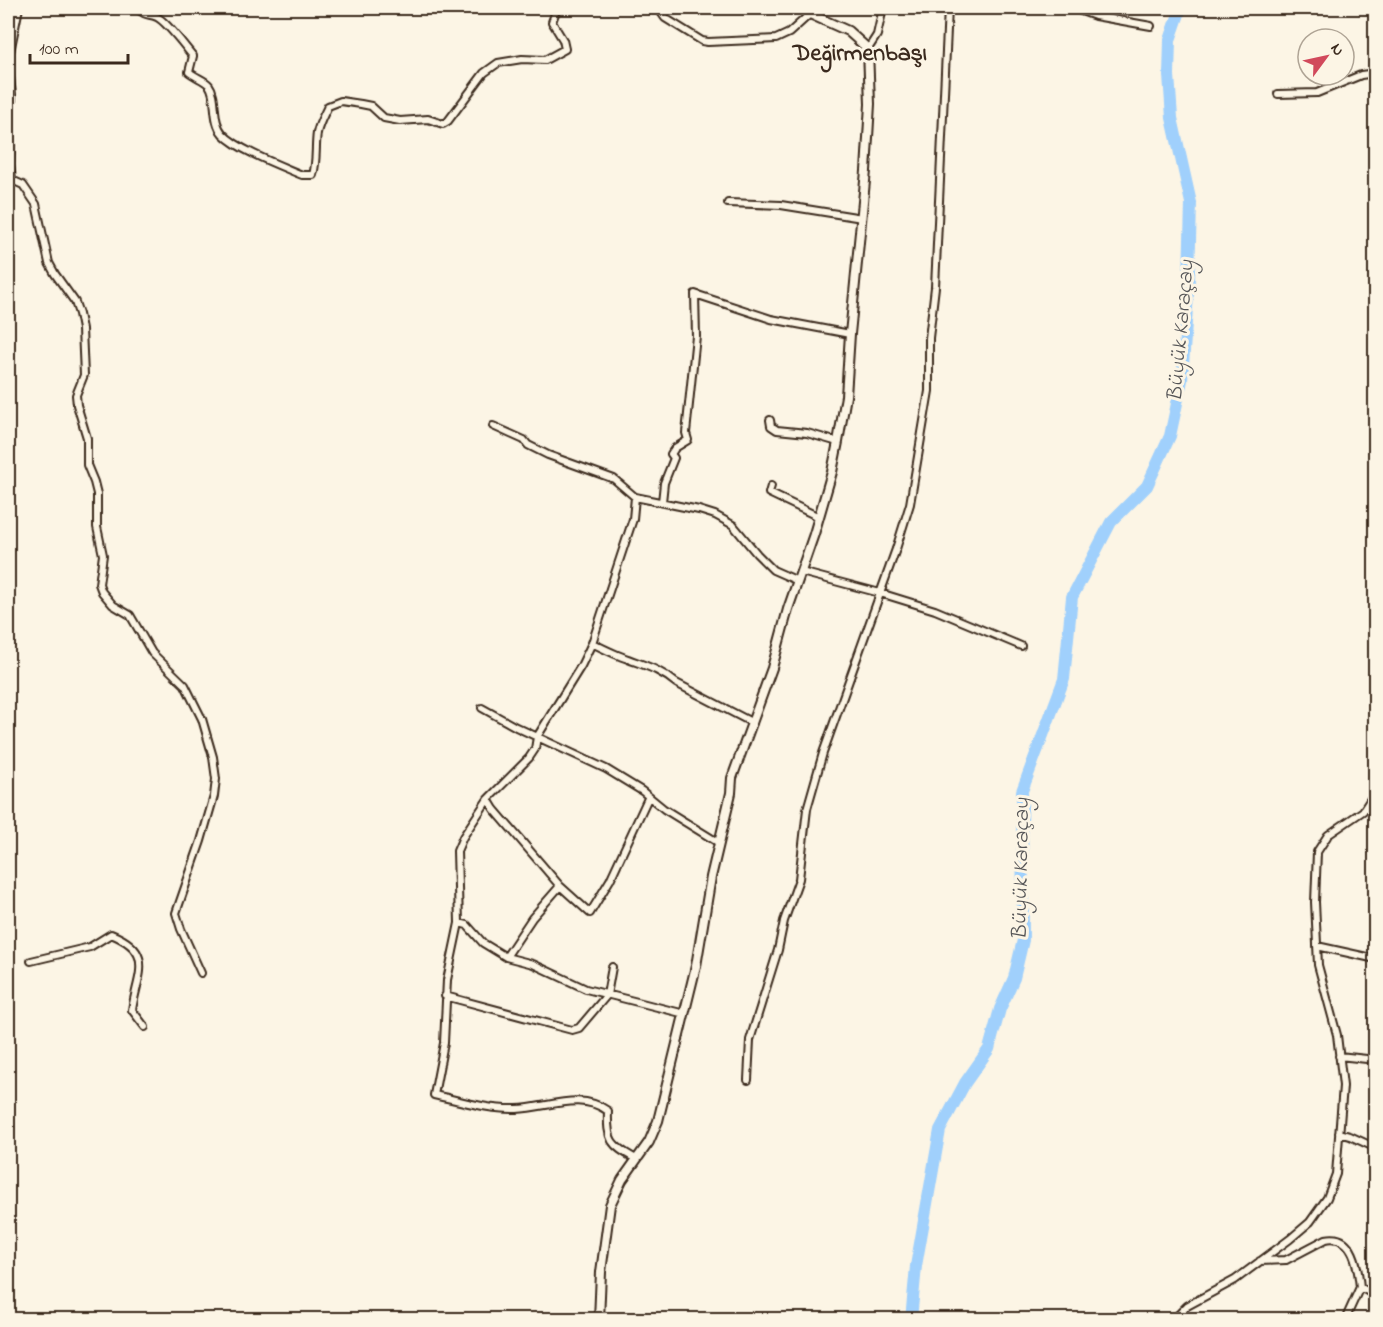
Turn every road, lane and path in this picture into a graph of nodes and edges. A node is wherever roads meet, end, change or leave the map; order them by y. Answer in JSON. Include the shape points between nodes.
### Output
{"nodes":[{"id":1,"x":19,"y":8,"type":"edge"},
{"id":2,"x":136,"y":8,"type":"edge"},
{"id":3,"x":557,"y":8,"type":"edge"},
{"id":4,"x":658,"y":8,"type":"edge"},
{"id":5,"x":883,"y":8,"type":"edge"},
{"id":6,"x":948,"y":8,"type":"edge"},
{"id":7,"x":1073,"y":8,"type":"edge"},
{"id":8,"x":808,"y":11,"type":"edge"},
{"id":9,"x":1151,"y":26,"type":"dead end"},
{"id":10,"x":868,"y":49,"type":"junction"},
{"id":11,"x":1376,"y":73,"type":"edge"},
{"id":12,"x":1278,"y":94,"type":"dead end"},
{"id":13,"x":728,"y":203,"type":"dead end"},
{"id":14,"x":862,"y":218,"type":"junction"},
{"id":15,"x":850,"y":334,"type":"junction"},
{"id":16,"x":770,"y":420,"type":"dead end"},
{"id":17,"x":493,"y":426,"type":"dead end"},
{"id":18,"x":838,"y":442,"type":"junction"},
{"id":19,"x":771,"y":486,"type":"dead end"},
{"id":20,"x":635,"y":497,"type":"junction"},
{"id":21,"x":663,"y":502,"type":"junction"},
{"id":22,"x":819,"y":517,"type":"junction"},
{"id":23,"x":801,"y":572,"type":"junction"},
{"id":24,"x":798,"y":581,"type":"junction"},
{"id":25,"x":880,"y":592,"type":"junction"},
{"id":26,"x":592,"y":644,"type":"junction"},
{"id":27,"x":1021,"y":646,"type":"dead end"},
{"id":28,"x":482,"y":708,"type":"dead end"},
{"id":29,"x":753,"y":723,"type":"junction"},
{"id":30,"x":537,"y":738,"type":"junction"},
{"id":31,"x":1376,"y":791,"type":"edge"},
{"id":32,"x":648,"y":798,"type":"junction"},
{"id":33,"x":488,"y":799,"type":"junction"},
{"id":34,"x":719,"y":843,"type":"junction"},
{"id":35,"x":560,"y":886,"type":"junction"},
{"id":36,"x":459,"y":923,"type":"junction"},
{"id":37,"x":1317,"y":946,"type":"junction"},
{"id":38,"x":506,"y":957,"type":"junction"},
{"id":39,"x":1376,"y":959,"type":"edge"},
{"id":40,"x":31,"y":961,"type":"dead end"},
{"id":41,"x":612,"y":967,"type":"dead end"},
{"id":42,"x":201,"y":973,"type":"dead end"},
{"id":43,"x":607,"y":995,"type":"junction"},
{"id":44,"x":445,"y":996,"type":"junction"},
{"id":45,"x":685,"y":1014,"type":"junction"},
{"id":46,"x":145,"y":1027,"type":"dead end"},
{"id":47,"x":1339,"y":1056,"type":"junction"},
{"id":48,"x":1376,"y":1060,"type":"edge"},
{"id":49,"x":748,"y":1080,"type":"dead end"},
{"id":50,"x":1339,"y":1133,"type":"junction"},
{"id":51,"x":1376,"y":1148,"type":"edge"},
{"id":52,"x":636,"y":1159,"type":"junction"},
{"id":53,"x":1260,"y":1261,"type":"junction"},
{"id":54,"x":1360,"y":1287,"type":"junction"},
{"id":55,"x":1376,"y":1296,"type":"edge"},
{"id":56,"x":599,"y":1320,"type":"edge"},
{"id":57,"x":1173,"y":1320,"type":"edge"},
{"id":58,"x":1345,"y":1320,"type":"edge"}],
"edges":[{"from":1,"to":42,"type":"street","via":[[9,68],[12,180],[23,185],[36,204],[49,263],[79,314],[84,375],[76,395],[87,438],[87,465],[97,494],[97,527],[103,555],[99,584],[113,605],[130,615],[152,653],[185,685],[202,719],[213,757],[214,796],[176,913]]},
{"from":2,"to":3,"type":"street","via":[[158,18],[193,56],[189,72],[208,83],[223,134],[302,175],[313,176],[317,134],[328,106],[341,101],[361,104],[371,106],[384,118],[428,119],[443,124],[484,73],[498,63],[545,60],[565,49],[552,22]]},
{"from":4,"to":8,"type":"street","via":[[665,18],[708,42],[776,39],[789,33]]},
{"from":5,"to":10,"type":"street","via":[[877,35]]},
{"from":6,"to":25,"type":"street","via":[[929,391],[910,504]]},
{"from":7,"to":9,"type":"street"},
{"from":8,"to":10,"type":"street","via":[[848,31]]},
{"from":10,"to":14,"type":"street","via":[[870,104]]},
{"from":11,"to":12,"type":"street","via":[[1317,93]]},
{"from":13,"to":14,"type":"street","via":[[782,205]]},
{"from":14,"to":15,"type":"street"},
{"from":15,"to":18,"type":"street"},
{"from":15,"to":21,"type":"street","via":[[771,319],[695,294],[696,336],[688,440],[671,454],[674,458],[664,483]]},
{"from":16,"to":18,"type":"street","via":[[777,430]]},
{"from":17,"to":20,"type":"street","via":[[548,455],[614,479]]},
{"from":18,"to":22,"type":"street"},
{"from":19,"to":22,"type":"street","via":[[769,493]]},
{"from":20,"to":21,"type":"street"},
{"from":20,"to":26,"type":"street","via":[[633,519]]},
{"from":21,"to":24,"type":"street","via":[[724,519],[773,570]]},
{"from":22,"to":23,"type":"street"},
{"from":23,"to":24,"type":"street"},
{"from":23,"to":25,"type":"street"},
{"from":24,"to":29,"type":"street"},
{"from":25,"to":27,"type":"street"},
{"from":25,"to":49,"type":"street","via":[[807,809],[799,879],[750,1040]]},
{"from":26,"to":29,"type":"street","via":[[650,666]]},
{"from":26,"to":30,"type":"street"},
{"from":28,"to":30,"type":"street"},
{"from":29,"to":34,"type":"street","via":[[732,778]]},
{"from":30,"to":32,"type":"street","via":[[606,769]]},
{"from":30,"to":33,"type":"street","via":[[529,758]]},
{"from":31,"to":37,"type":"street","via":[[1363,811],[1328,835],[1317,852]]},
{"from":32,"to":34,"type":"street"},
{"from":32,"to":35,"type":"street","via":[[590,913]]},
{"from":33,"to":35,"type":"street"},
{"from":33,"to":36,"type":"street","via":[[457,851]]},
{"from":34,"to":45,"type":"street"},
{"from":35,"to":38,"type":"street"},
{"from":36,"to":38,"type":"street","via":[[467,925],[483,943]]},
{"from":36,"to":44,"type":"street"},
{"from":37,"to":39,"type":"street"},
{"from":37,"to":47,"type":"street"},
{"from":38,"to":43,"type":"street"},
{"from":40,"to":46,"type":"street","via":[[90,947],[111,934],[126,940],[140,959],[132,1010]]},
{"from":41,"to":43,"type":"street"},
{"from":43,"to":44,"type":"street","via":[[579,1028],[572,1030]]},
{"from":43,"to":45,"type":"street"},
{"from":44,"to":52,"type":"street","via":[[444,1043],[434,1095],[518,1109],[580,1100],[599,1104],[608,1111],[607,1132],[613,1143]]},
{"from":45,"to":52,"type":"street","via":[[658,1121]]},
{"from":47,"to":48,"type":"street"},
{"from":47,"to":50,"type":"street","via":[[1343,1086]]},
{"from":50,"to":51,"type":"street"},
{"from":50,"to":53,"type":"street","via":[[1336,1174],[1327,1198],[1310,1222]]},
{"from":52,"to":56,"type":"street","via":[[610,1205]]},
{"from":53,"to":54,"type":"street","via":[[1286,1260],[1332,1238],[1351,1248]]},
{"from":53,"to":57,"type":"street","via":[[1235,1280],[1187,1306]]},
{"from":54,"to":55,"type":"street"},
{"from":54,"to":58,"type":"street"}]}
